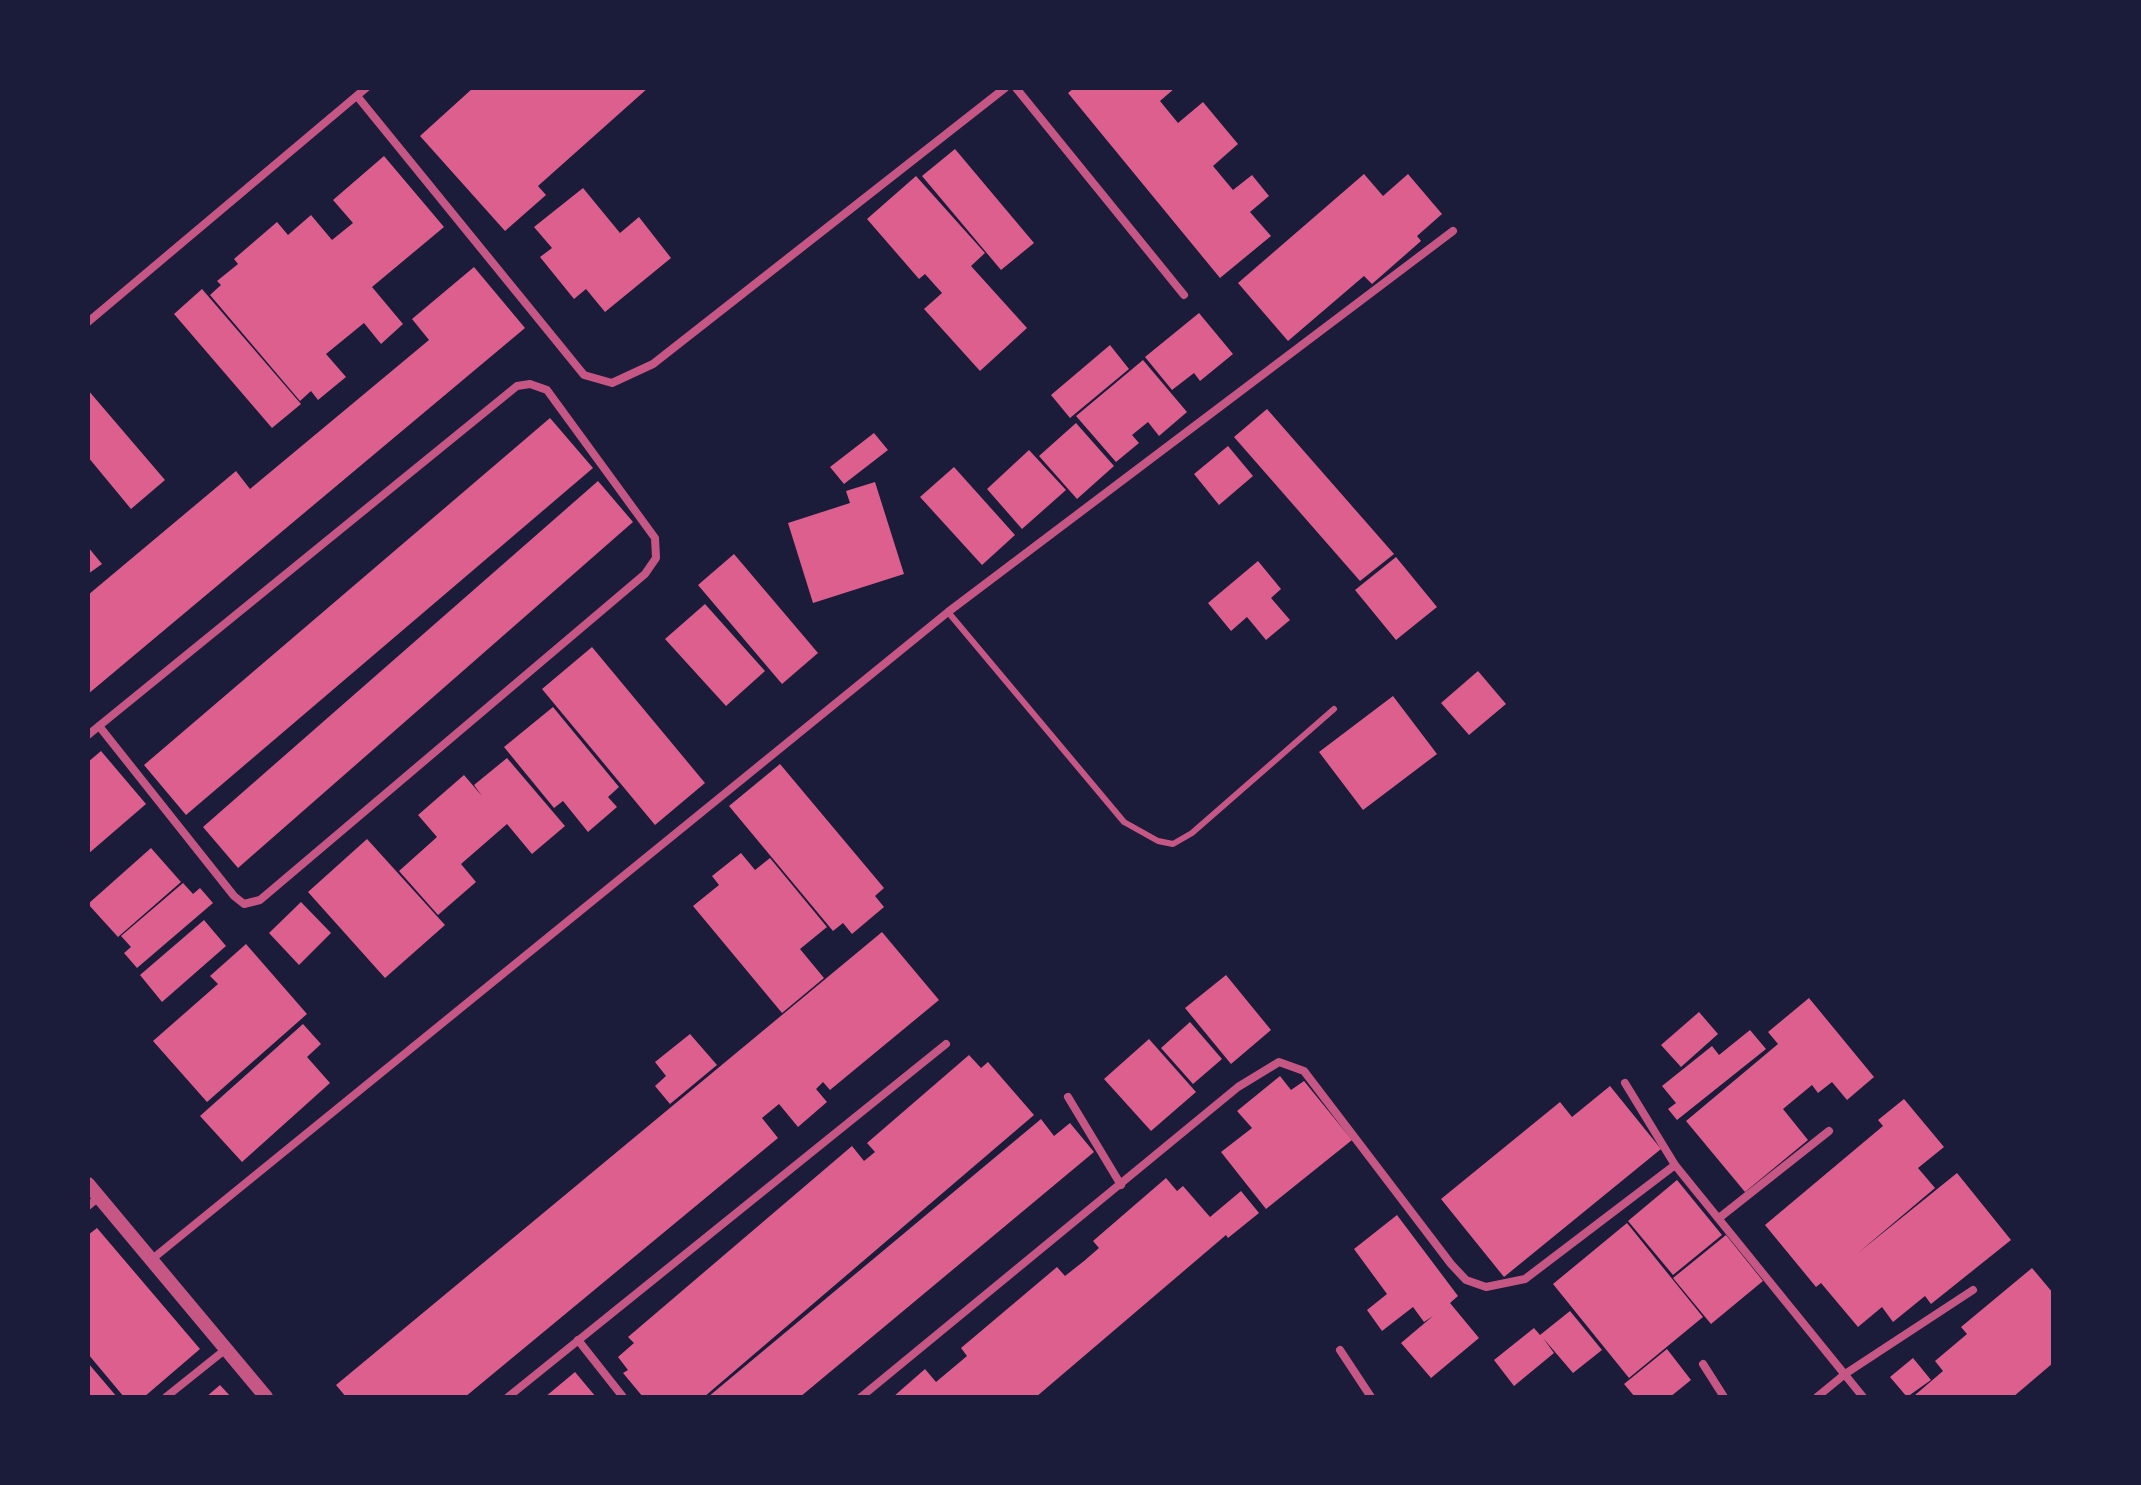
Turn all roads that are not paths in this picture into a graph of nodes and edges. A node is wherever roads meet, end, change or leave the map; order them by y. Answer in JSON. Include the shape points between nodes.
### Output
{"nodes":[{"id":1,"x":366,"y":88,"type":"edge"},
{"id":2,"x":1005,"y":88,"type":"edge"},
{"id":3,"x":1016,"y":88,"type":"edge"},
{"id":4,"x":357,"y":96,"type":"junction"},
{"id":5,"x":1453,"y":231,"type":"dead end"},
{"id":6,"x":1184,"y":295,"type":"dead end"},
{"id":7,"x":88,"y":322,"type":"edge"},
{"id":8,"x":948,"y":612,"type":"junction"},
{"id":9,"x":1334,"y":709,"type":"dead end"},
{"id":10,"x":99,"y":726,"type":"junction"},
{"id":11,"x":88,"y":735,"type":"edge"},
{"id":12,"x":946,"y":1044,"type":"dead end"},
{"id":13,"x":1625,"y":1083,"type":"dead end"},
{"id":14,"x":1068,"y":1097,"type":"dead end"},
{"id":15,"x":1829,"y":1131,"type":"dead end"},
{"id":16,"x":1675,"y":1165,"type":"junction"},
{"id":17,"x":88,"y":1184,"type":"edge"},
{"id":18,"x":1121,"y":1185,"type":"junction"},
{"id":19,"x":93,"y":1201,"type":"edge"},
{"id":20,"x":1719,"y":1218,"type":"junction"},
{"id":21,"x":151,"y":1260,"type":"junction"},
{"id":22,"x":1973,"y":1290,"type":"dead end"},
{"id":23,"x":578,"y":1340,"type":"junction"},
{"id":24,"x":226,"y":1349,"type":"junction"},
{"id":25,"x":1340,"y":1350,"type":"dead end"},
{"id":26,"x":1703,"y":1364,"type":"dead end"},
{"id":27,"x":1845,"y":1374,"type":"junction"},
{"id":28,"x":166,"y":1397,"type":"edge"},
{"id":29,"x":266,"y":1397,"type":"edge"},
{"id":30,"x":508,"y":1397,"type":"edge"},
{"id":31,"x":623,"y":1397,"type":"edge"},
{"id":32,"x":861,"y":1397,"type":"edge"},
{"id":33,"x":1371,"y":1397,"type":"edge"},
{"id":34,"x":1724,"y":1397,"type":"edge"},
{"id":35,"x":1817,"y":1397,"type":"edge"},
{"id":36,"x":1863,"y":1397,"type":"edge"}],
"edges":[{"from":1,"to":4,"type":"street"},
{"from":2,"to":4,"type":"street","via":[[653,364],[612,383],[584,375]]},
{"from":3,"to":6,"type":"street"},
{"from":4,"to":7,"type":"street"},
{"from":5,"to":8,"type":"street"},
{"from":8,"to":9,"type":"lane","via":[[1124,822],[1158,841],[1173,844],[1192,833]]},
{"from":8,"to":21,"type":"street"},
{"from":10,"to":10,"type":"street","via":[[517,386],[547,390],[655,538],[656,558],[645,574],[260,900],[244,904],[234,896]]},
{"from":10,"to":11,"type":"street"},
{"from":12,"to":23,"type":"street"},
{"from":13,"to":16,"type":"street"},
{"from":14,"to":18,"type":"street"},
{"from":15,"to":20,"type":"street"},
{"from":16,"to":18,"type":"street","via":[[1525,1279],[1486,1287],[1466,1280],[1451,1264],[1304,1071],[1279,1062],[1238,1087]]},
{"from":16,"to":20,"type":"street"},
{"from":17,"to":19,"type":"street"},
{"from":18,"to":32,"type":"street"},
{"from":19,"to":21,"type":"street"},
{"from":20,"to":27,"type":"street"},
{"from":21,"to":24,"type":"street"},
{"from":22,"to":27,"type":"street"},
{"from":23,"to":30,"type":"street"},
{"from":23,"to":31,"type":"street"},
{"from":24,"to":28,"type":"street"},
{"from":24,"to":29,"type":"street"},
{"from":25,"to":33,"type":"street"},
{"from":26,"to":34,"type":"street"},
{"from":27,"to":35,"type":"street"},
{"from":27,"to":36,"type":"street"}]}
